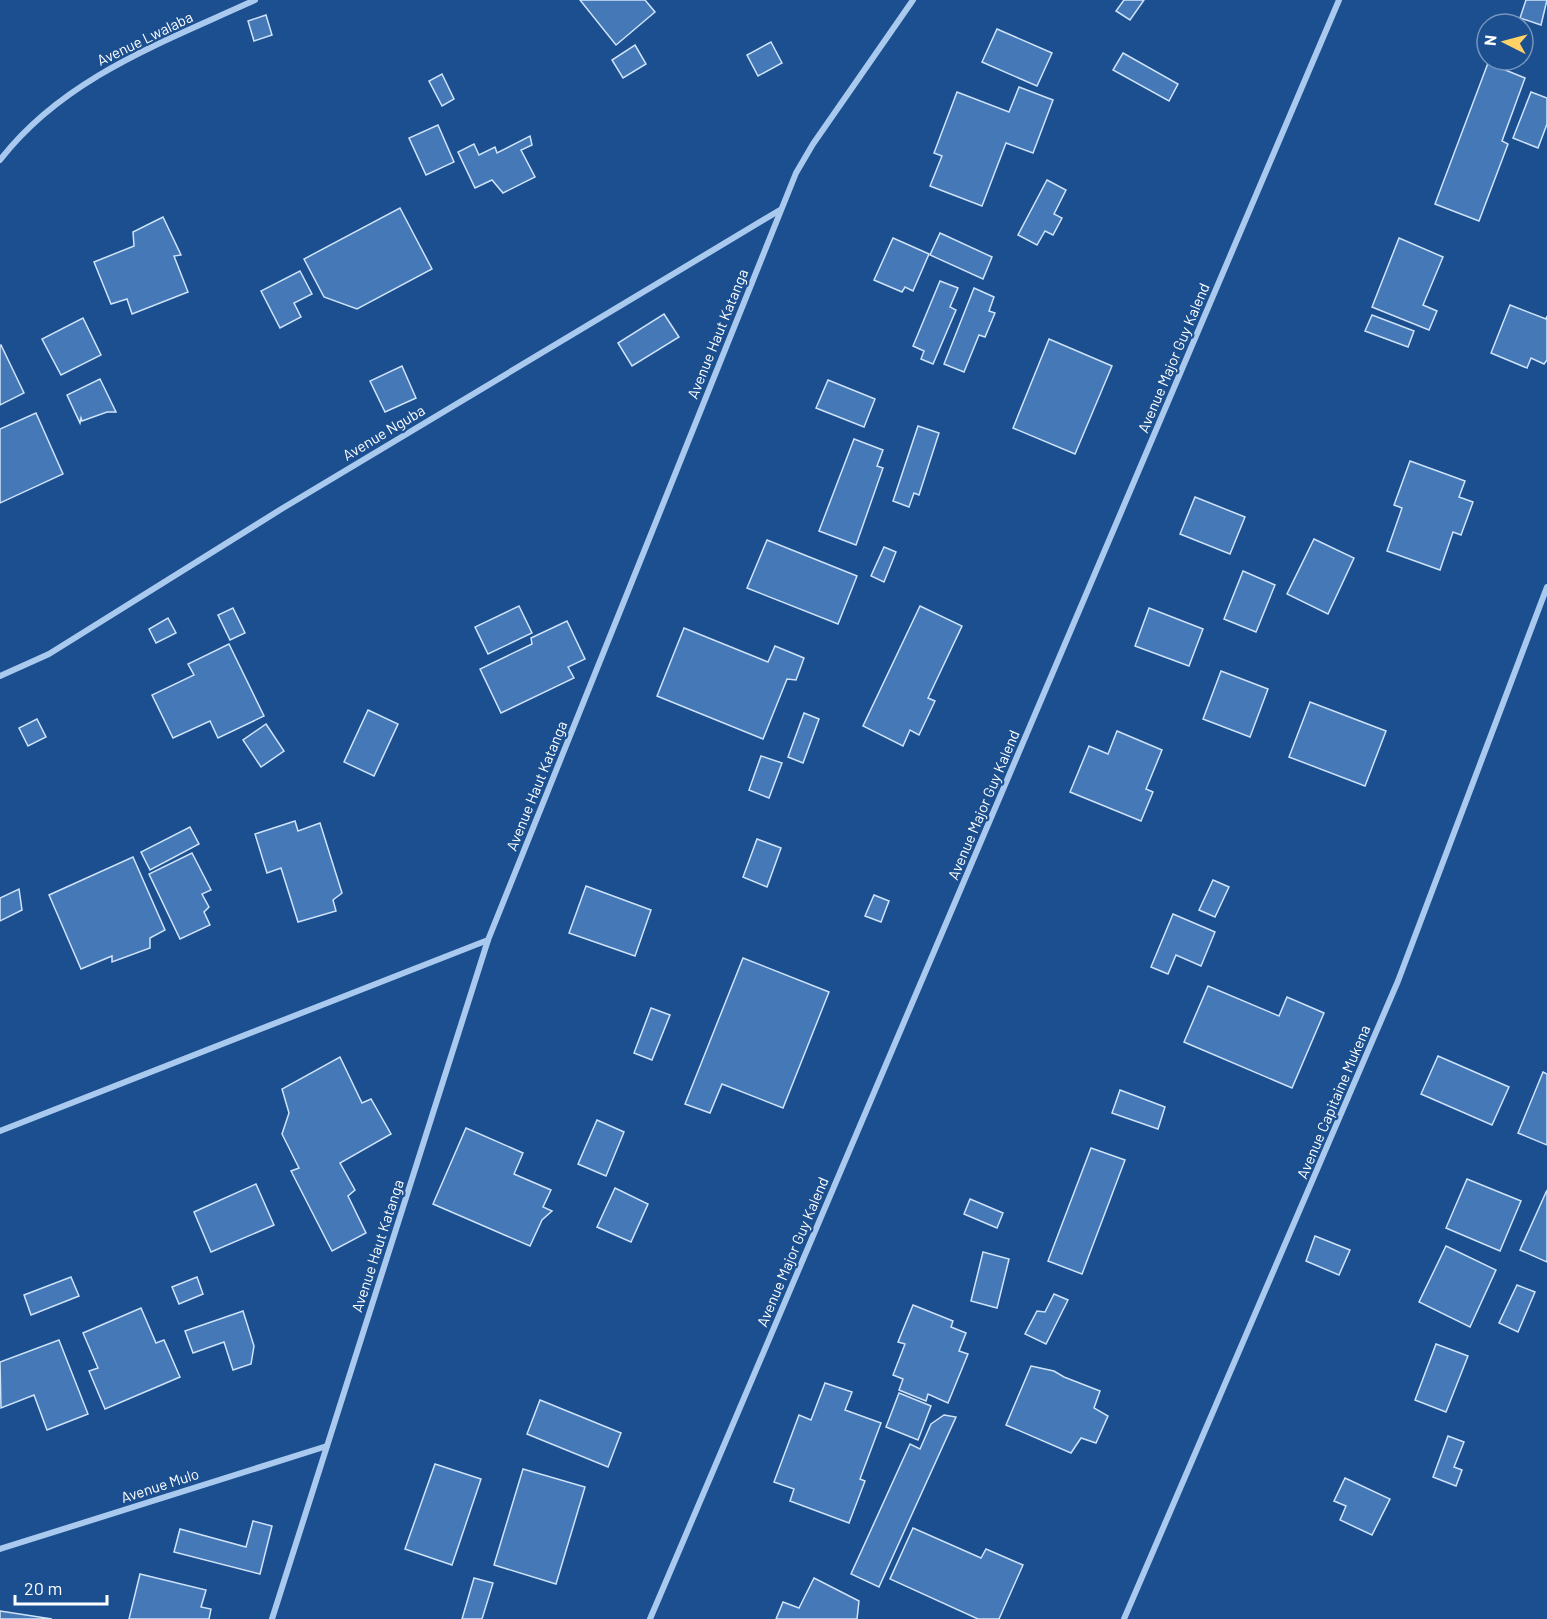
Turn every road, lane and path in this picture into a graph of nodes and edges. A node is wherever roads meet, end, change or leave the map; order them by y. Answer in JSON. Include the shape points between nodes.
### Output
{"nodes":[{"id":1,"x":255,"y":0,"type":"edge"},
{"id":2,"x":913,"y":0,"type":"edge"},
{"id":3,"x":1339,"y":0,"type":"edge"},
{"id":4,"x":0,"y":160,"type":"edge"},
{"id":5,"x":780,"y":210,"type":"junction"},
{"id":6,"x":1547,"y":587,"type":"edge"},
{"id":7,"x":0,"y":676,"type":"edge"},
{"id":8,"x":488,"y":940,"type":"junction"},
{"id":9,"x":0,"y":1131,"type":"edge"},
{"id":10,"x":327,"y":1446,"type":"junction"},
{"id":11,"x":0,"y":1550,"type":"edge"},
{"id":12,"x":272,"y":1619,"type":"edge"},
{"id":13,"x":650,"y":1619,"type":"edge"},
{"id":14,"x":1124,"y":1619,"type":"edge"}],
"edges":[{"from":1,"to":4,"type":"street","name":"Avenue Lwalaba","via":[[93,77],[41,117]]},
{"from":2,"to":5,"type":"street","name":"Avenue Haut Katanga","via":[[813,144]]},
{"from":3,"to":13,"type":"street","name":"Avenue Major Guy Kalend"},
{"from":5,"to":7,"type":"street","name":"Avenue Nguba","via":[[283,508],[49,654]]},
{"from":5,"to":8,"type":"street","name":"Avenue Haut Katanga"},
{"from":6,"to":14,"type":"street","name":"Avenue Capitaine Mukena","via":[[1398,981]]},
{"from":8,"to":9,"type":"street"},
{"from":8,"to":10,"type":"street","name":"Avenue Haut Katanga"},
{"from":10,"to":11,"type":"street","name":"Avenue Mulo"},
{"from":10,"to":12,"type":"street","name":"Avenue Haut Katanga"}]}
